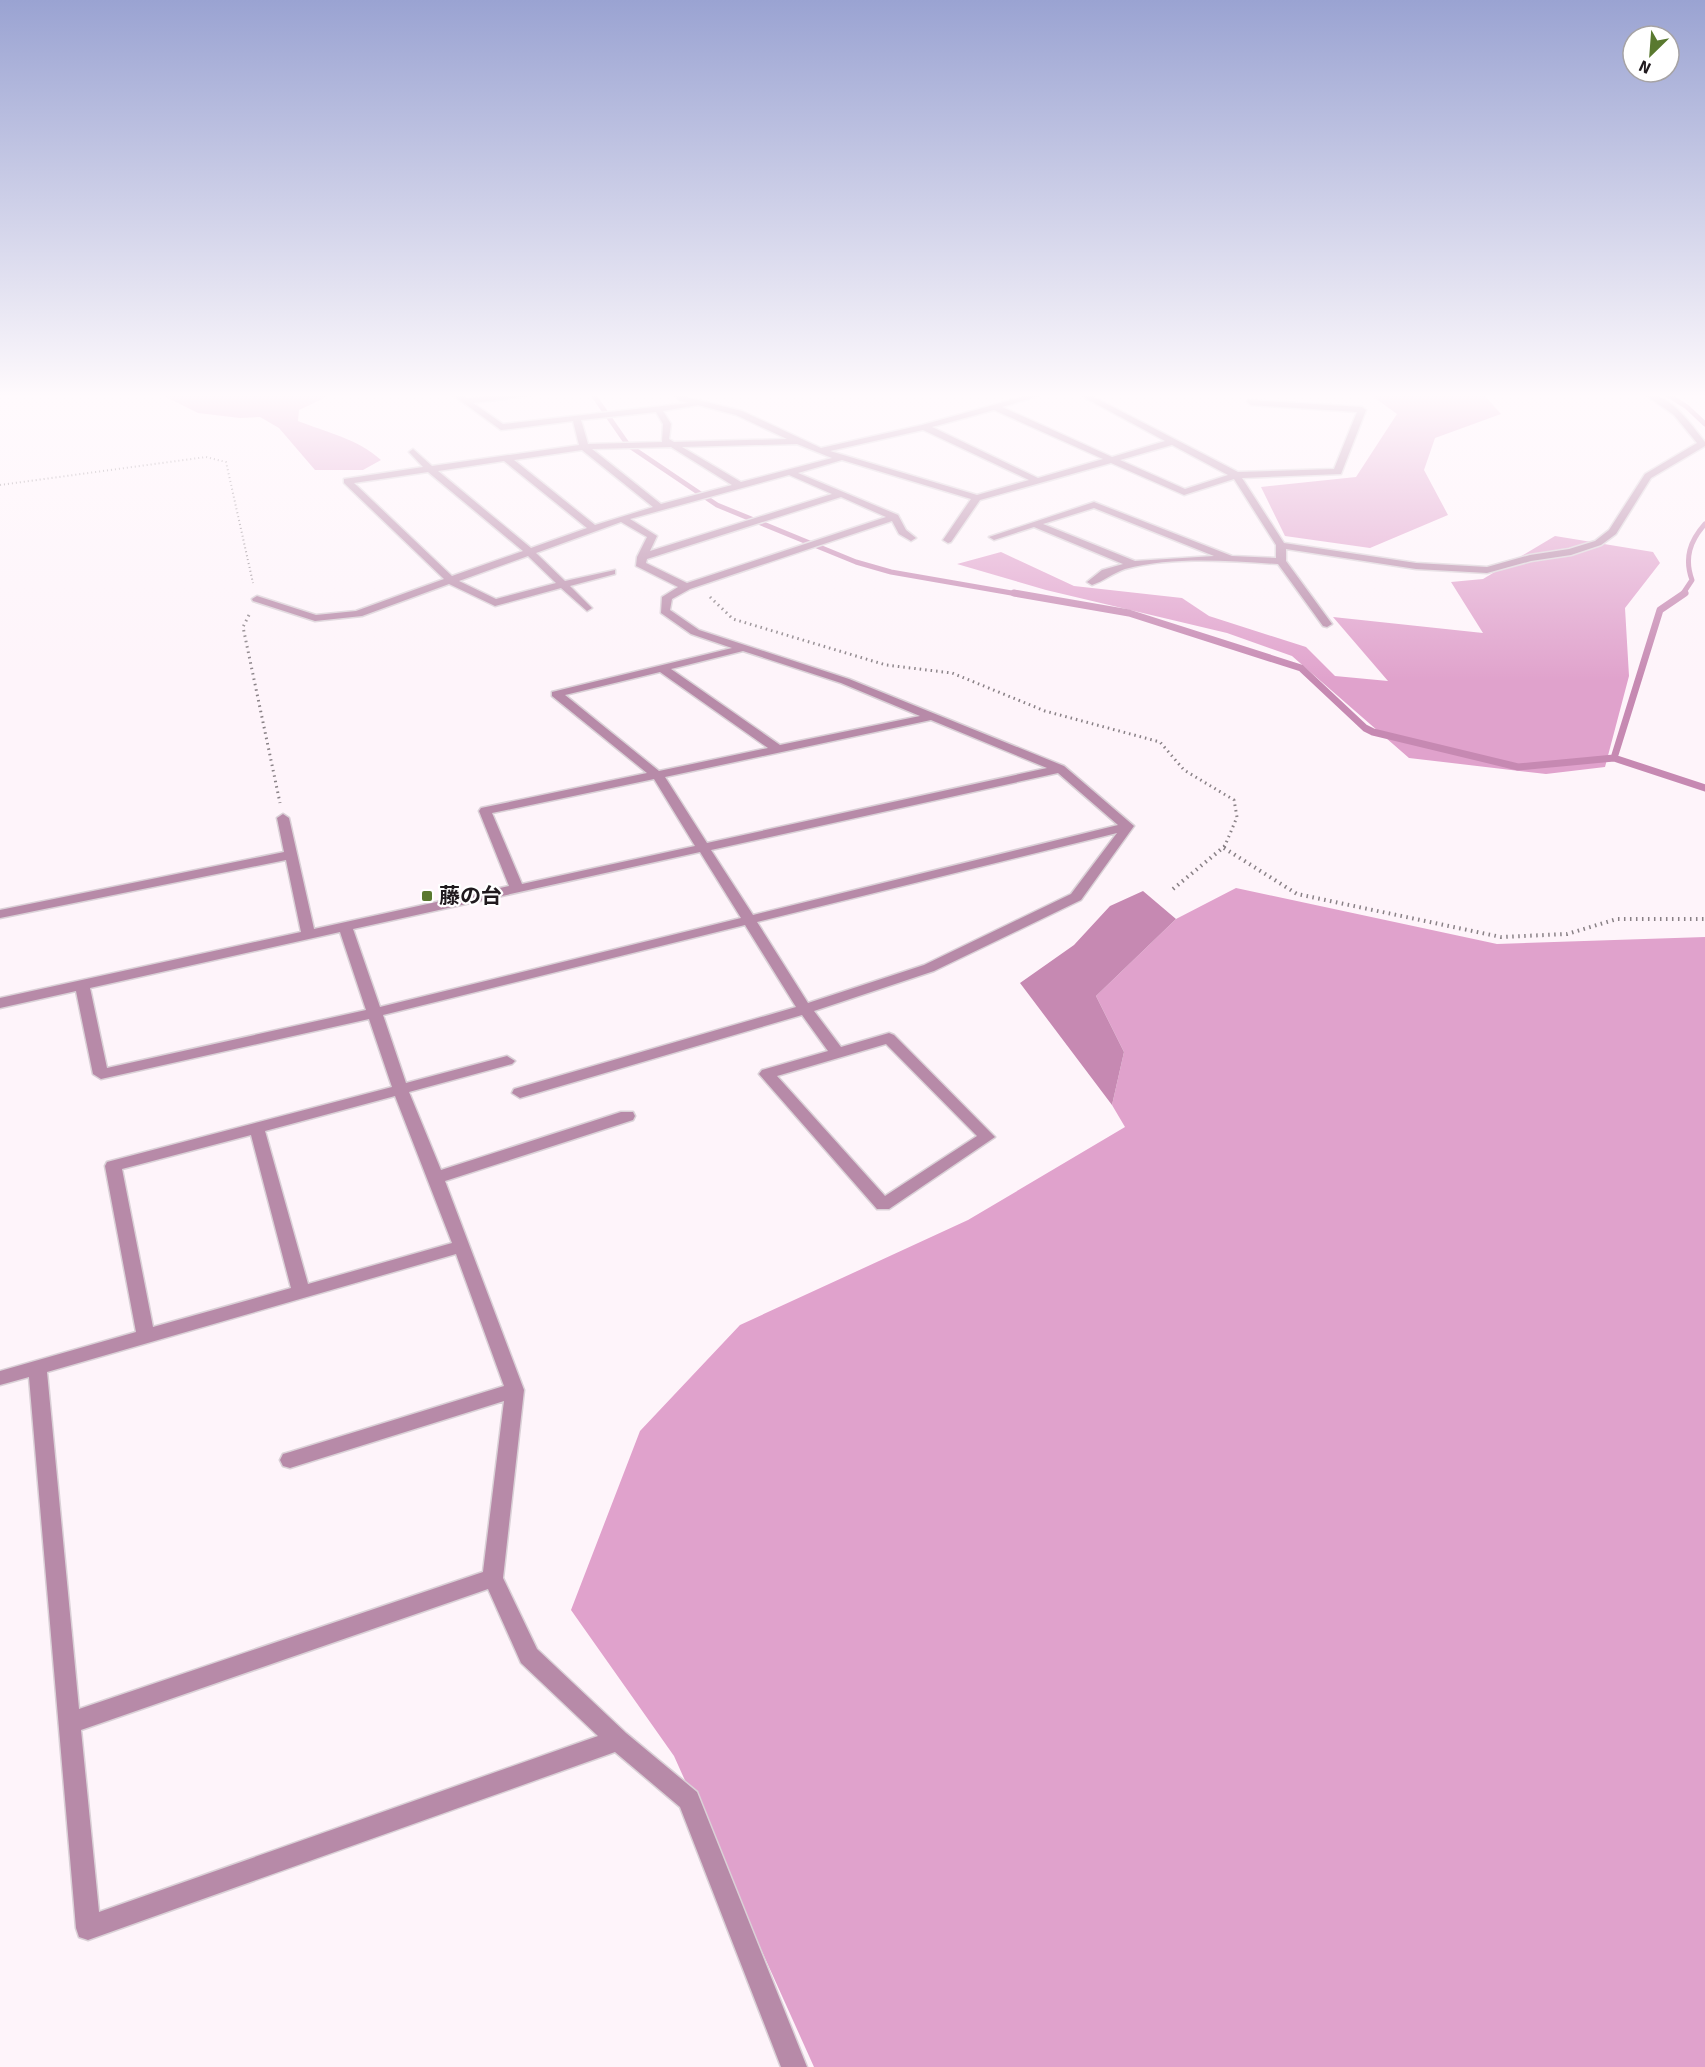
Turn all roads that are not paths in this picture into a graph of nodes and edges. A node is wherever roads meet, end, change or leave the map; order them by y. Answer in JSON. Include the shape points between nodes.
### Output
{"nodes":[{"id":1,"x":356,"y":489,"type":"edge"},
{"id":2,"x":455,"y":489,"type":"edge"},
{"id":3,"x":545,"y":489,"type":"edge"},
{"id":4,"x":637,"y":489,"type":"edge"},
{"id":5,"x":723,"y":489,"type":"edge"},
{"id":6,"x":830,"y":489,"type":"edge"},
{"id":7,"x":948,"y":489,"type":"edge"},
{"id":8,"x":1005,"y":489,"type":"edge"},
{"id":9,"x":1245,"y":489,"type":"edge"},
{"id":10,"x":1640,"y":489,"type":"edge"},
{"id":11,"x":841,"y":494,"type":"junction"},
{"id":12,"x":977,"y":498,"type":"junction"},
{"id":13,"x":658,"y":507,"type":"junction"},
{"id":14,"x":895,"y":517,"type":"junction"},
{"id":15,"x":622,"y":518,"type":"junction"},
{"id":16,"x":1034,"y":524,"type":"junction"},
{"id":17,"x":593,"y":528,"type":"junction"},
{"id":18,"x":994,"y":537,"type":"dead end"},
{"id":19,"x":911,"y":538,"type":"dead end"},
{"id":20,"x":948,"y":540,"type":"dead end"},
{"id":21,"x":1281,"y":545,"type":"junction"},
{"id":22,"x":530,"y":552,"type":"junction"},
{"id":23,"x":642,"y":557,"type":"junction"},
{"id":24,"x":1228,"y":558,"type":"junction"},
{"id":25,"x":1281,"y":561,"type":"junction"},
{"id":26,"x":1133,"y":564,"type":"junction"},
{"id":27,"x":611,"y":572,"type":"dead end"},
{"id":28,"x":451,"y":581,"type":"junction"},
{"id":29,"x":1092,"y":582,"type":"dead end"},
{"id":30,"x":565,"y":584,"type":"junction"},
{"id":31,"x":686,"y":587,"type":"junction"},
{"id":32,"x":257,"y":599,"type":"road end"},
{"id":33,"x":587,"y":608,"type":"dead end"},
{"id":34,"x":1327,"y":624,"type":"dead end"},
{"id":35,"x":743,"y":648,"type":"junction"},
{"id":36,"x":662,"y":668,"type":"junction"},
{"id":37,"x":932,"y":717,"type":"junction"},
{"id":38,"x":778,"y":750,"type":"junction"},
{"id":39,"x":1060,"y":769,"type":"junction"},
{"id":40,"x":658,"y":776,"type":"junction"},
{"id":41,"x":284,"y":818,"type":"road end"},
{"id":42,"x":1128,"y":826,"type":"junction"},
{"id":43,"x":703,"y":848,"type":"junction"},
{"id":44,"x":291,"y":855,"type":"junction"},
{"id":45,"x":518,"y":889,"type":"junction"},
{"id":46,"x":0,"y":914,"type":"edge"},
{"id":47,"x":748,"y":919,"type":"junction"},
{"id":48,"x":345,"y":927,"type":"junction"},
{"id":49,"x":309,"y":936,"type":"junction"},
{"id":50,"x":82,"y":985,"type":"junction"},
{"id":51,"x":0,"y":1003,"type":"edge"},
{"id":52,"x":805,"y":1009,"type":"junction"},
{"id":53,"x":374,"y":1013,"type":"junction"},
{"id":54,"x":838,"y":1053,"type":"junction"},
{"id":55,"x":507,"y":1061,"type":"dead end"},
{"id":56,"x":401,"y":1091,"type":"junction"},
{"id":57,"x":520,"y":1093,"type":"dead end"},
{"id":58,"x":627,"y":1116,"type":"dead end"},
{"id":59,"x":257,"y":1129,"type":"junction"},
{"id":60,"x":436,"y":1178,"type":"junction"},
{"id":61,"x":462,"y":1246,"type":"junction"},
{"id":62,"x":301,"y":1292,"type":"junction"},
{"id":63,"x":146,"y":1336,"type":"junction"},
{"id":64,"x":37,"y":1367,"type":"junction"},
{"id":65,"x":0,"y":1378,"type":"edge"},
{"id":66,"x":515,"y":1390,"type":"junction"},
{"id":67,"x":290,"y":1460,"type":"dead end"},
{"id":68,"x":493,"y":1578,"type":"junction"},
{"id":69,"x":70,"y":1723,"type":"junction"},
{"id":70,"x":618,"y":1740,"type":"junction"},
{"id":71,"x":794,"y":2067,"type":"edge"}],
"edges":[{"from":1,"to":28,"type":"street"},
{"from":2,"to":22,"type":"street"},
{"from":3,"to":17,"type":"street"},
{"from":4,"to":13,"type":"street"},
{"from":5,"to":13,"type":"street"},
{"from":6,"to":11,"type":"street"},
{"from":7,"to":12,"type":"street"},
{"from":8,"to":12,"type":"street"},
{"from":9,"to":21,"type":"street"},
{"from":10,"to":21,"type":"street","via":[[1613,532],[1598,543],[1486,570],[1416,566]]},
{"from":11,"to":14,"type":"street"},
{"from":11,"to":23,"type":"street"},
{"from":12,"to":20,"type":"street"},
{"from":13,"to":15,"type":"street"},
{"from":14,"to":19,"type":"street","via":[[902,532]]},
{"from":14,"to":31,"type":"street"},
{"from":15,"to":17,"type":"street"},
{"from":15,"to":23,"type":"street","via":[[652,536]]},
{"from":16,"to":18,"type":"street"},
{"from":16,"to":24,"type":"street","via":[[1094,506]]},
{"from":16,"to":26,"type":"street"},
{"from":17,"to":22,"type":"street"},
{"from":21,"to":25,"type":"street"},
{"from":22,"to":28,"type":"street"},
{"from":22,"to":30,"type":"street"},
{"from":23,"to":31,"type":"street","via":[[640,564]]},
{"from":24,"to":25,"type":"street"},
{"from":24,"to":26,"type":"street"},
{"from":25,"to":34,"type":"street"},
{"from":26,"to":29,"type":"street","via":[[1097,576]]},
{"from":27,"to":30,"type":"street"},
{"from":28,"to":30,"type":"street","via":[[495,603]]},
{"from":28,"to":32,"type":"street","via":[[358,614],[315,618]]},
{"from":30,"to":33,"type":"street"},
{"from":31,"to":35,"type":"street","via":[[666,597],[665,611],[695,632]]},
{"from":35,"to":36,"type":"street"},
{"from":35,"to":37,"type":"street","via":[[845,681]]},
{"from":36,"to":38,"type":"street"},
{"from":36,"to":40,"type":"street","via":[[556,694]]},
{"from":37,"to":38,"type":"street"},
{"from":37,"to":39,"type":"street"},
{"from":38,"to":40,"type":"street"},
{"from":39,"to":42,"type":"street"},
{"from":39,"to":43,"type":"street"},
{"from":40,"to":43,"type":"street"},
{"from":40,"to":45,"type":"street","via":[[485,811]]},
{"from":41,"to":44,"type":"street"},
{"from":42,"to":47,"type":"street"},
{"from":42,"to":52,"type":"street","via":[[1076,897],[929,968]]},
{"from":43,"to":45,"type":"street"},
{"from":43,"to":47,"type":"street"},
{"from":44,"to":46,"type":"street"},
{"from":44,"to":49,"type":"street"},
{"from":45,"to":48,"type":"street"},
{"from":47,"to":52,"type":"street"},
{"from":47,"to":53,"type":"street"},
{"from":48,"to":49,"type":"street"},
{"from":48,"to":53,"type":"street"},
{"from":49,"to":50,"type":"street"},
{"from":50,"to":51,"type":"street"},
{"from":50,"to":53,"type":"street","via":[[101,1074]]},
{"from":52,"to":54,"type":"street"},
{"from":52,"to":57,"type":"street"},
{"from":53,"to":56,"type":"street"},
{"from":54,"to":54,"type":"street","via":[[767,1074],[883,1205],[987,1137],[889,1038]]},
{"from":55,"to":56,"type":"street"},
{"from":56,"to":59,"type":"street"},
{"from":56,"to":60,"type":"street"},
{"from":58,"to":60,"type":"street"},
{"from":59,"to":62,"type":"street"},
{"from":59,"to":63,"type":"street","via":[[113,1166]]},
{"from":60,"to":61,"type":"street"},
{"from":61,"to":62,"type":"street"},
{"from":61,"to":66,"type":"street"},
{"from":62,"to":63,"type":"street"},
{"from":63,"to":64,"type":"street"},
{"from":64,"to":65,"type":"street"},
{"from":64,"to":69,"type":"street"},
{"from":66,"to":67,"type":"street"},
{"from":66,"to":68,"type":"street"},
{"from":68,"to":69,"type":"street"},
{"from":68,"to":70,"type":"street","via":[[529,1656]]},
{"from":69,"to":70,"type":"street","via":[[88,1928]]},
{"from":70,"to":71,"type":"street","via":[[689,1800]]}]}
